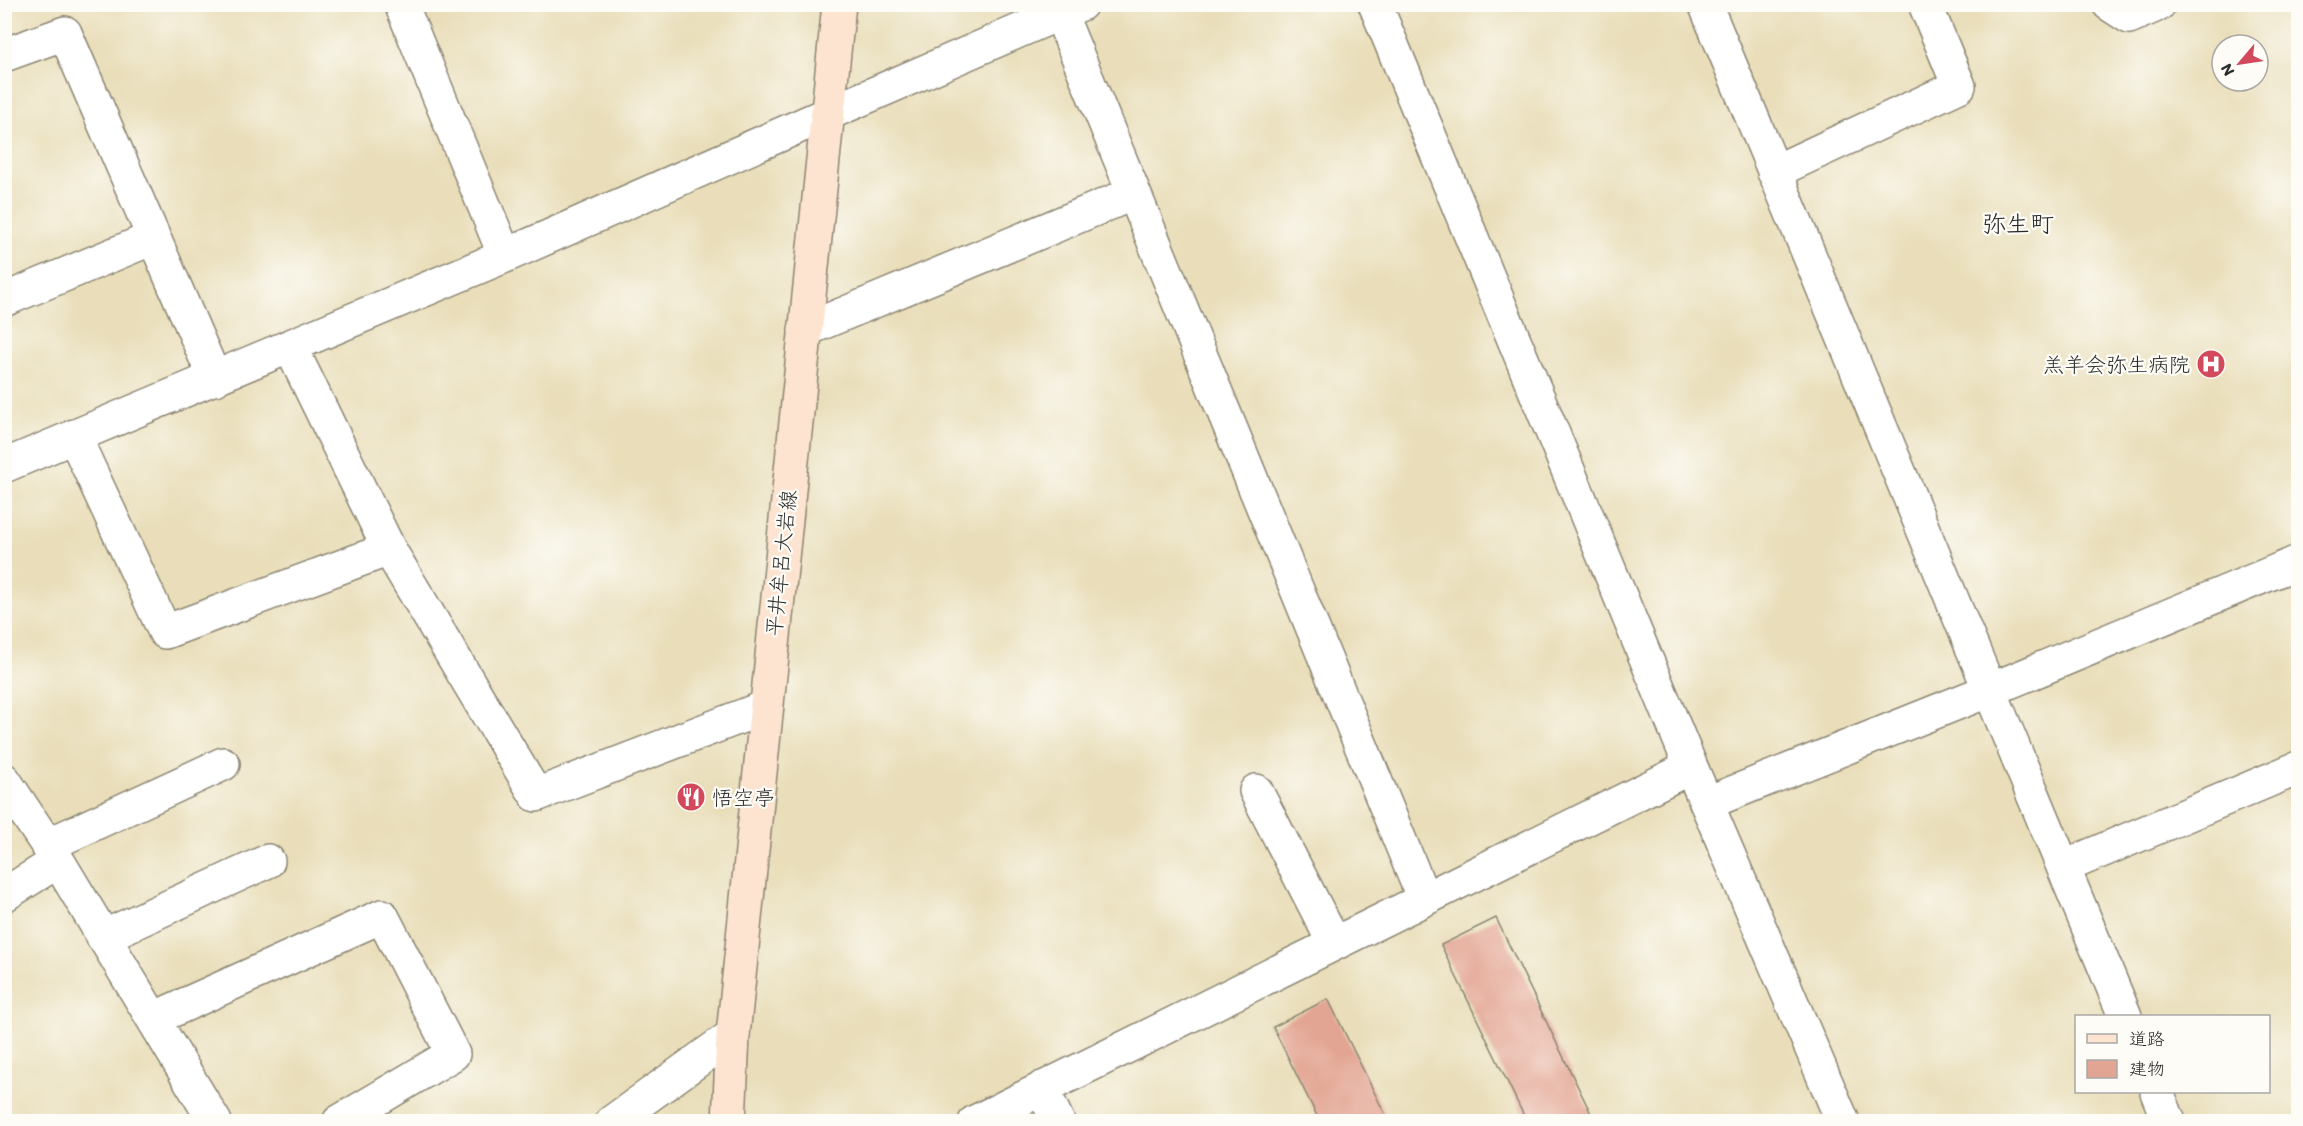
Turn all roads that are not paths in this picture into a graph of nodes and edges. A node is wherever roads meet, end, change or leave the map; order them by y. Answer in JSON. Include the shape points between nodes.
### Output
{"nodes":[{"id":1,"x":401,"y":4,"type":"edge"},
{"id":2,"x":838,"y":4,"type":"edge"},
{"id":3,"x":1375,"y":4,"type":"edge"},
{"id":4,"x":1705,"y":4,"type":"edge"},
{"id":5,"x":1925,"y":4,"type":"edge"},
{"id":6,"x":2109,"y":4,"type":"edge"},
{"id":7,"x":2159,"y":4,"type":"edge"},
{"id":8,"x":1070,"y":9,"type":"edge"},
{"id":9,"x":4,"y":56,"type":"edge"},
{"id":10,"x":826,"y":114,"type":"junction"},
{"id":11,"x":1774,"y":172,"type":"junction"},
{"id":12,"x":1134,"y":193,"type":"junction"},
{"id":13,"x":153,"y":238,"type":"junction"},
{"id":14,"x":505,"y":256,"type":"junction"},
{"id":15,"x":4,"y":300,"type":"edge"},
{"id":16,"x":805,"y":330,"type":"junction"},
{"id":17,"x":291,"y":346,"type":"junction"},
{"id":18,"x":215,"y":379,"type":"junction"},
{"id":19,"x":74,"y":436,"type":"junction"},
{"id":20,"x":4,"y":466,"type":"edge"},
{"id":21,"x":389,"y":549,"type":"junction"},
{"id":22,"x":2298,"y":562,"type":"edge"},
{"id":23,"x":1990,"y":690,"type":"junction"},
{"id":24,"x":766,"y":707,"type":"junction"},
{"id":25,"x":223,"y":764,"type":"dead end"},
{"id":26,"x":1691,"y":767,"type":"junction"},
{"id":27,"x":2298,"y":768,"type":"edge"},
{"id":28,"x":4,"y":780,"type":"edge"},
{"id":29,"x":1256,"y":791,"type":"dead end"},
{"id":30,"x":1707,"y":803,"type":"junction"},
{"id":31,"x":53,"y":853,"type":"junction"},
{"id":32,"x":268,"y":861,"type":"dead end"},
{"id":33,"x":2063,"y":867,"type":"junction"},
{"id":34,"x":4,"y":895,"type":"edge"},
{"id":35,"x":1424,"y":899,"type":"junction"},
{"id":36,"x":103,"y":937,"type":"junction"},
{"id":37,"x":1334,"y":943,"type":"junction"},
{"id":38,"x":2124,"y":1015,"type":"edge"},
{"id":39,"x":153,"y":1019,"type":"junction"},
{"id":40,"x":734,"y":1035,"type":"junction"},
{"id":41,"x":1042,"y":1088,"type":"junction"},
{"id":42,"x":2157,"y":1093,"type":"edge"},
{"id":43,"x":210,"y":1120,"type":"edge"},
{"id":44,"x":339,"y":1122,"type":"edge"},
{"id":45,"x":612,"y":1122,"type":"edge"},
{"id":46,"x":729,"y":1122,"type":"edge"},
{"id":47,"x":975,"y":1122,"type":"edge"},
{"id":48,"x":1058,"y":1122,"type":"edge"},
{"id":49,"x":1843,"y":1122,"type":"edge"},
{"id":50,"x":2169,"y":1122,"type":"edge"}],
"edges":[{"from":1,"to":14,"type":"street"},
{"from":2,"to":10,"type":"main road","name":"平井牟呂大岩線"},
{"from":3,"to":26,"type":"street"},
{"from":4,"to":11,"type":"street"},
{"from":5,"to":11,"type":"street","via":[[1959,86]]},
{"from":6,"to":7,"type":"street","via":[[2129,17]]},
{"from":8,"to":10,"type":"street"},
{"from":8,"to":12,"type":"street"},
{"from":9,"to":13,"type":"street","via":[[64,33]]},
{"from":10,"to":14,"type":"street"},
{"from":10,"to":16,"type":"main road","name":"平井牟呂大岩線"},
{"from":11,"to":23,"type":"street"},
{"from":12,"to":16,"type":"street"},
{"from":12,"to":35,"type":"street"},
{"from":13,"to":15,"type":"street"},
{"from":13,"to":18,"type":"street"},
{"from":14,"to":17,"type":"street"},
{"from":16,"to":24,"type":"main road","name":"平井牟呂大岩線"},
{"from":17,"to":18,"type":"street"},
{"from":17,"to":21,"type":"street"},
{"from":18,"to":19,"type":"street"},
{"from":19,"to":20,"type":"street"},
{"from":19,"to":21,"type":"street","via":[[165,632]]},
{"from":21,"to":24,"type":"street","via":[[536,795]]},
{"from":22,"to":23,"type":"street"},
{"from":23,"to":30,"type":"street"},
{"from":23,"to":33,"type":"street"},
{"from":24,"to":40,"type":"main road","name":"平井牟呂大岩線"},
{"from":25,"to":31,"type":"street"},
{"from":26,"to":30,"type":"street"},
{"from":26,"to":35,"type":"street"},
{"from":27,"to":33,"type":"street"},
{"from":28,"to":31,"type":"street"},
{"from":29,"to":37,"type":"street"},
{"from":30,"to":49,"type":"street"},
{"from":31,"to":34,"type":"street"},
{"from":31,"to":36,"type":"street"},
{"from":32,"to":36,"type":"street"},
{"from":33,"to":38,"type":"street"},
{"from":35,"to":37,"type":"street"},
{"from":36,"to":39,"type":"street"},
{"from":37,"to":41,"type":"street"},
{"from":39,"to":43,"type":"street"},
{"from":39,"to":44,"type":"street","via":[[382,916],[453,1054]]},
{"from":40,"to":45,"type":"street"},
{"from":40,"to":46,"type":"main road","name":"平井牟呂大岩線"},
{"from":41,"to":47,"type":"street"},
{"from":41,"to":48,"type":"street"},
{"from":42,"to":50,"type":"street"}]}
